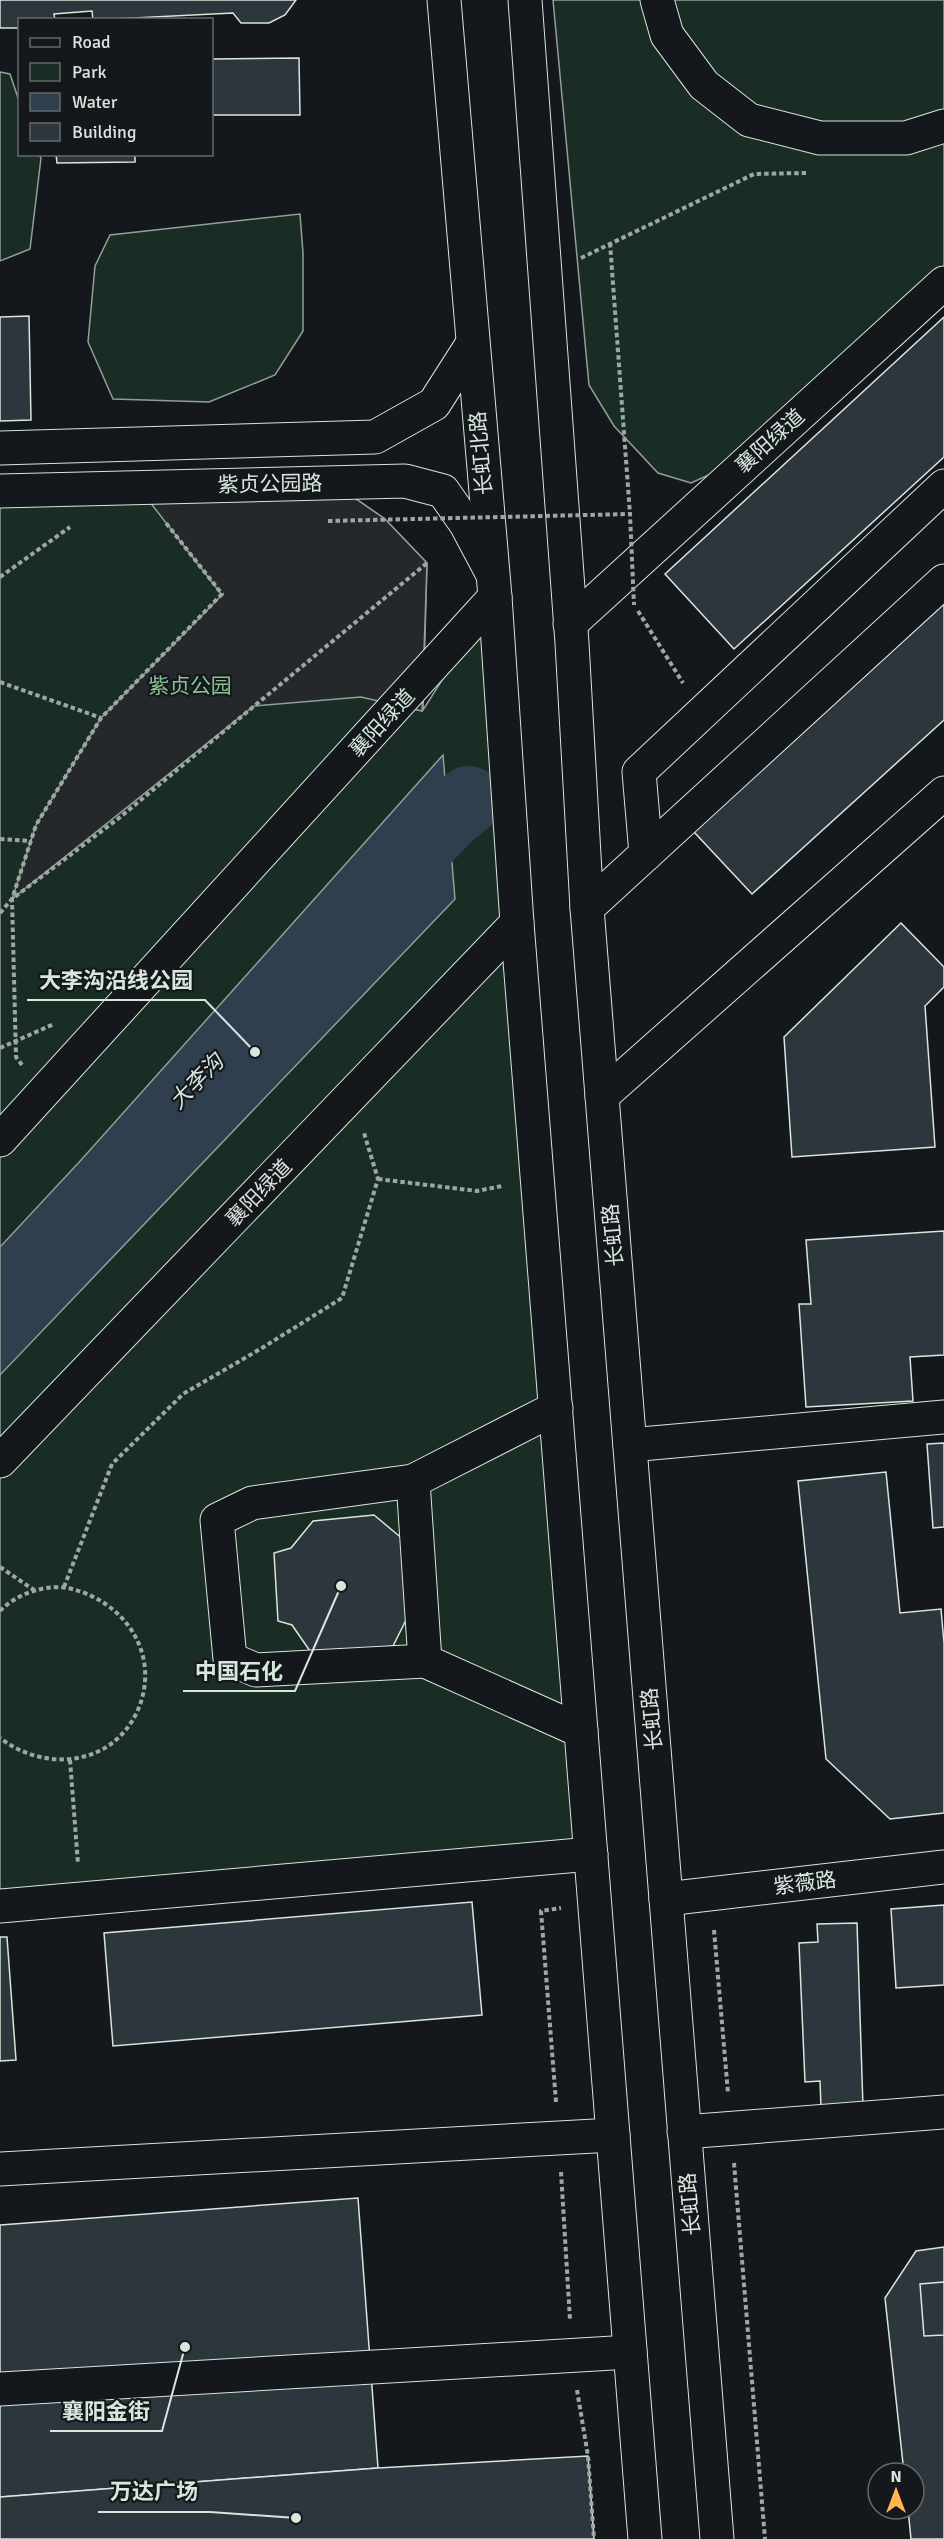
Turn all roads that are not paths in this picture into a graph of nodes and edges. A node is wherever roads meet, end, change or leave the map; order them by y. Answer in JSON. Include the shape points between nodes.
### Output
{"nodes":[{"id":1,"x":444,"y":0,"type":"edge"},
{"id":2,"x":525,"y":0,"type":"edge"},
{"id":3,"x":657,"y":0,"type":"edge"},
{"id":4,"x":944,"y":126,"type":"edge"},
{"id":5,"x":944,"y":283,"type":"edge"},
{"id":6,"x":471,"y":346,"type":"junction"},
{"id":7,"x":0,"y":448,"type":"edge"},
{"id":8,"x":944,"y":486,"type":"edge"},
{"id":9,"x":0,"y":491,"type":"edge"},
{"id":10,"x":944,"y":581,"type":"edge"},
{"id":11,"x":494,"y":585,"type":"junction"},
{"id":12,"x":571,"y":634,"type":"junction"},
{"id":13,"x":944,"y":793,"type":"edge"},
{"id":14,"x":646,"y":854,"type":"junction"},
{"id":15,"x":586,"y":904,"type":"junction"},
{"id":16,"x":517,"y":914,"type":"junction"},
{"id":17,"x":602,"y":1096,"type":"junction"},
{"id":18,"x":0,"y":1140,"type":"edge"},
{"id":19,"x":556,"y":1408,"type":"junction"},
{"id":20,"x":944,"y":1417,"type":"edge"},
{"id":21,"x":630,"y":1445,"type":"junction"},
{"id":22,"x":0,"y":1461,"type":"edge"},
{"id":23,"x":413,"y":1481,"type":"junction"},
{"id":24,"x":425,"y":1660,"type":"junction"},
{"id":25,"x":581,"y":1731,"type":"junction"},
{"id":26,"x":591,"y":1854,"type":"junction"},
{"id":27,"x":944,"y":1867,"type":"edge"},
{"id":28,"x":666,"y":1899,"type":"junction"},
{"id":29,"x":0,"y":1906,"type":"edge"},
{"id":30,"x":944,"y":2112,"type":"edge"},
{"id":31,"x":684,"y":2132,"type":"junction"},
{"id":32,"x":613,"y":2135,"type":"junction"},
{"id":33,"x":0,"y":2169,"type":"edge"},
{"id":34,"x":630,"y":2352,"type":"junction"},
{"id":35,"x":0,"y":2389,"type":"edge"},
{"id":36,"x":645,"y":2539,"type":"edge"},
{"id":37,"x":717,"y":2539,"type":"edge"}],
"edges":[{"from":1,"to":6,"type":"main road","name":"长虹北路"},
{"from":2,"to":12,"type":"main road"},
{"from":3,"to":4,"type":"main road","via":[[667,35],[704,85],[749,120],[820,138],[906,138]]},
{"from":5,"to":12,"type":"main road","name":"襄阳绿道"},
{"from":6,"to":7,"type":"main road","name":"紫贞公园路","via":[[434,404],[375,438]]},
{"from":6,"to":11,"type":"main road","name":"长虹北路"},
{"from":8,"to":14,"type":"main road","via":[[639,772]]},
{"from":9,"to":11,"type":"main road","name":"紫贞公园路","via":[[405,481],[443,491],[466,524]]},
{"from":10,"to":14,"type":"main road"},
{"from":11,"to":16,"type":"main road","name":"长虹北路"},
{"from":11,"to":18,"type":"main road","name":"襄阳绿道"},
{"from":12,"to":15,"type":"main road"},
{"from":13,"to":17,"type":"main road"},
{"from":14,"to":15,"type":"main road"},
{"from":15,"to":17,"type":"main road","name":"长虹路"},
{"from":16,"to":19,"type":"main road"},
{"from":16,"to":22,"type":"main road","name":"襄阳绿道","via":[[353,1095]]},
{"from":17,"to":21,"type":"main road","name":"长虹路"},
{"from":19,"to":23,"type":"main road"},
{"from":19,"to":25,"type":"main road"},
{"from":20,"to":21,"type":"main road"},
{"from":21,"to":28,"type":"main road","name":"长虹路"},
{"from":23,"to":24,"type":"main road"},
{"from":23,"to":24,"type":"main road","via":[[252,1503],[217,1520],[230,1659],[256,1670]]},
{"from":24,"to":25,"type":"main road"},
{"from":25,"to":26,"type":"main road"},
{"from":26,"to":29,"type":"main road"},
{"from":26,"to":32,"type":"main road"},
{"from":27,"to":28,"type":"main road","name":"紫薇路"},
{"from":28,"to":31,"type":"main road","name":"长虹路"},
{"from":30,"to":31,"type":"main road"},
{"from":31,"to":37,"type":"main road","name":"长虹路"},
{"from":32,"to":33,"type":"main road"},
{"from":32,"to":34,"type":"main road"},
{"from":34,"to":35,"type":"main road"},
{"from":34,"to":36,"type":"main road"}]}
